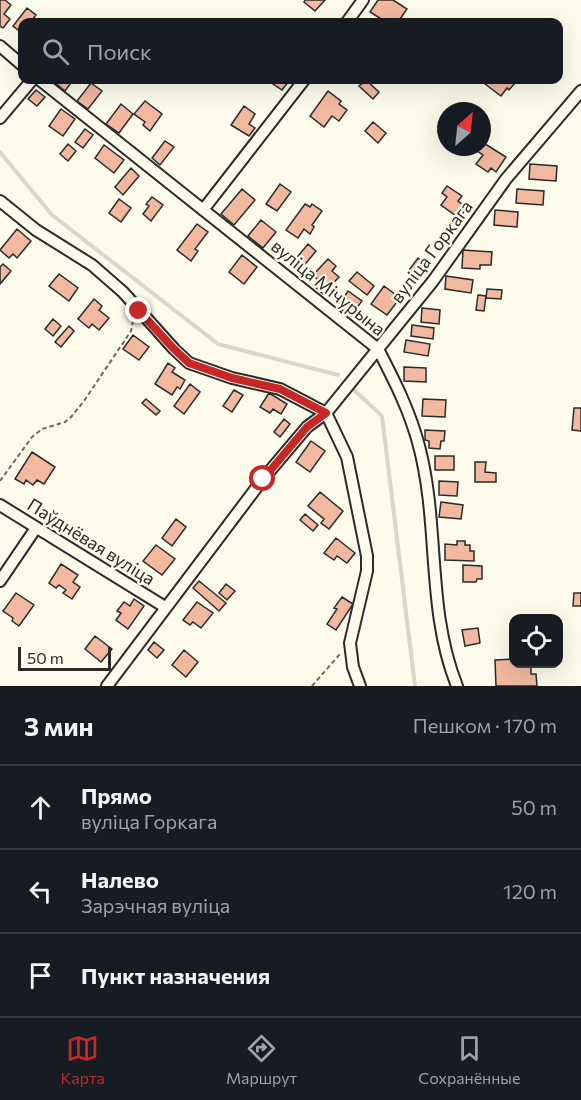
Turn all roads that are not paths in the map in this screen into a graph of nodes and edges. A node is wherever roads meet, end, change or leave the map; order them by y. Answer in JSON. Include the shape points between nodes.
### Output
{"nodes":[{"id":1,"x":363,"y":0,"type":"edge"},
{"id":2,"x":350,"y":18,"type":"edge"},
{"id":3,"x":0,"y":46,"type":"edge"},
{"id":4,"x":18,"y":62,"type":"edge"},
{"id":5,"x":29,"y":84,"type":"edge"},
{"id":6,"x":45,"y":84,"type":"edge"},
{"id":7,"x":301,"y":84,"type":"edge"},
{"id":8,"x":581,"y":91,"type":"edge"},
{"id":9,"x":0,"y":118,"type":"edge"},
{"id":10,"x":0,"y":201,"type":"edge"},
{"id":11,"x":203,"y":210,"type":"junction"},
{"id":12,"x":378,"y":349,"type":"junction"},
{"id":13,"x":326,"y":413,"type":"junction"},
{"id":14,"x":0,"y":505,"type":"edge"},
{"id":15,"x":36,"y":528,"type":"junction"},
{"id":16,"x":0,"y":581,"type":"edge"},
{"id":17,"x":165,"y":607,"type":"junction"},
{"id":18,"x":107,"y":686,"type":"edge"},
{"id":19,"x":360,"y":686,"type":"edge"},
{"id":20,"x":457,"y":686,"type":"edge"}],
"edges":[{"from":1,"to":2,"type":"street"},
{"from":3,"to":4,"type":"street"},
{"from":5,"to":9,"type":"street"},
{"from":6,"to":11,"type":"street","name":"вуліца Мічурына"},
{"from":7,"to":11,"type":"street"},
{"from":8,"to":12,"type":"street","name":"вуліца Горкага","via":[[506,179],[433,281]]},
{"from":10,"to":13,"type":"street","via":[[123,292],[189,363],[280,389]]},
{"from":11,"to":12,"type":"street","name":"вуліца Мічурына"},
{"from":12,"to":13,"type":"street","name":"вуліца Горкага"},
{"from":12,"to":20,"type":"street","name":"вуліца Мічурына","via":[[404,400],[420,446],[435,587]]},
{"from":13,"to":17,"type":"street","name":"вуліца Горкага","via":[[307,427],[263,479]]},
{"from":13,"to":19,"type":"street","via":[[347,457],[367,556],[350,643]]},
{"from":14,"to":15,"type":"street","name":"Паўднёвая вуліца"},
{"from":15,"to":16,"type":"street"},
{"from":15,"to":17,"type":"street","name":"Паўднёвая вуліца"},
{"from":17,"to":18,"type":"street","name":"вуліца Горкага"}]}
